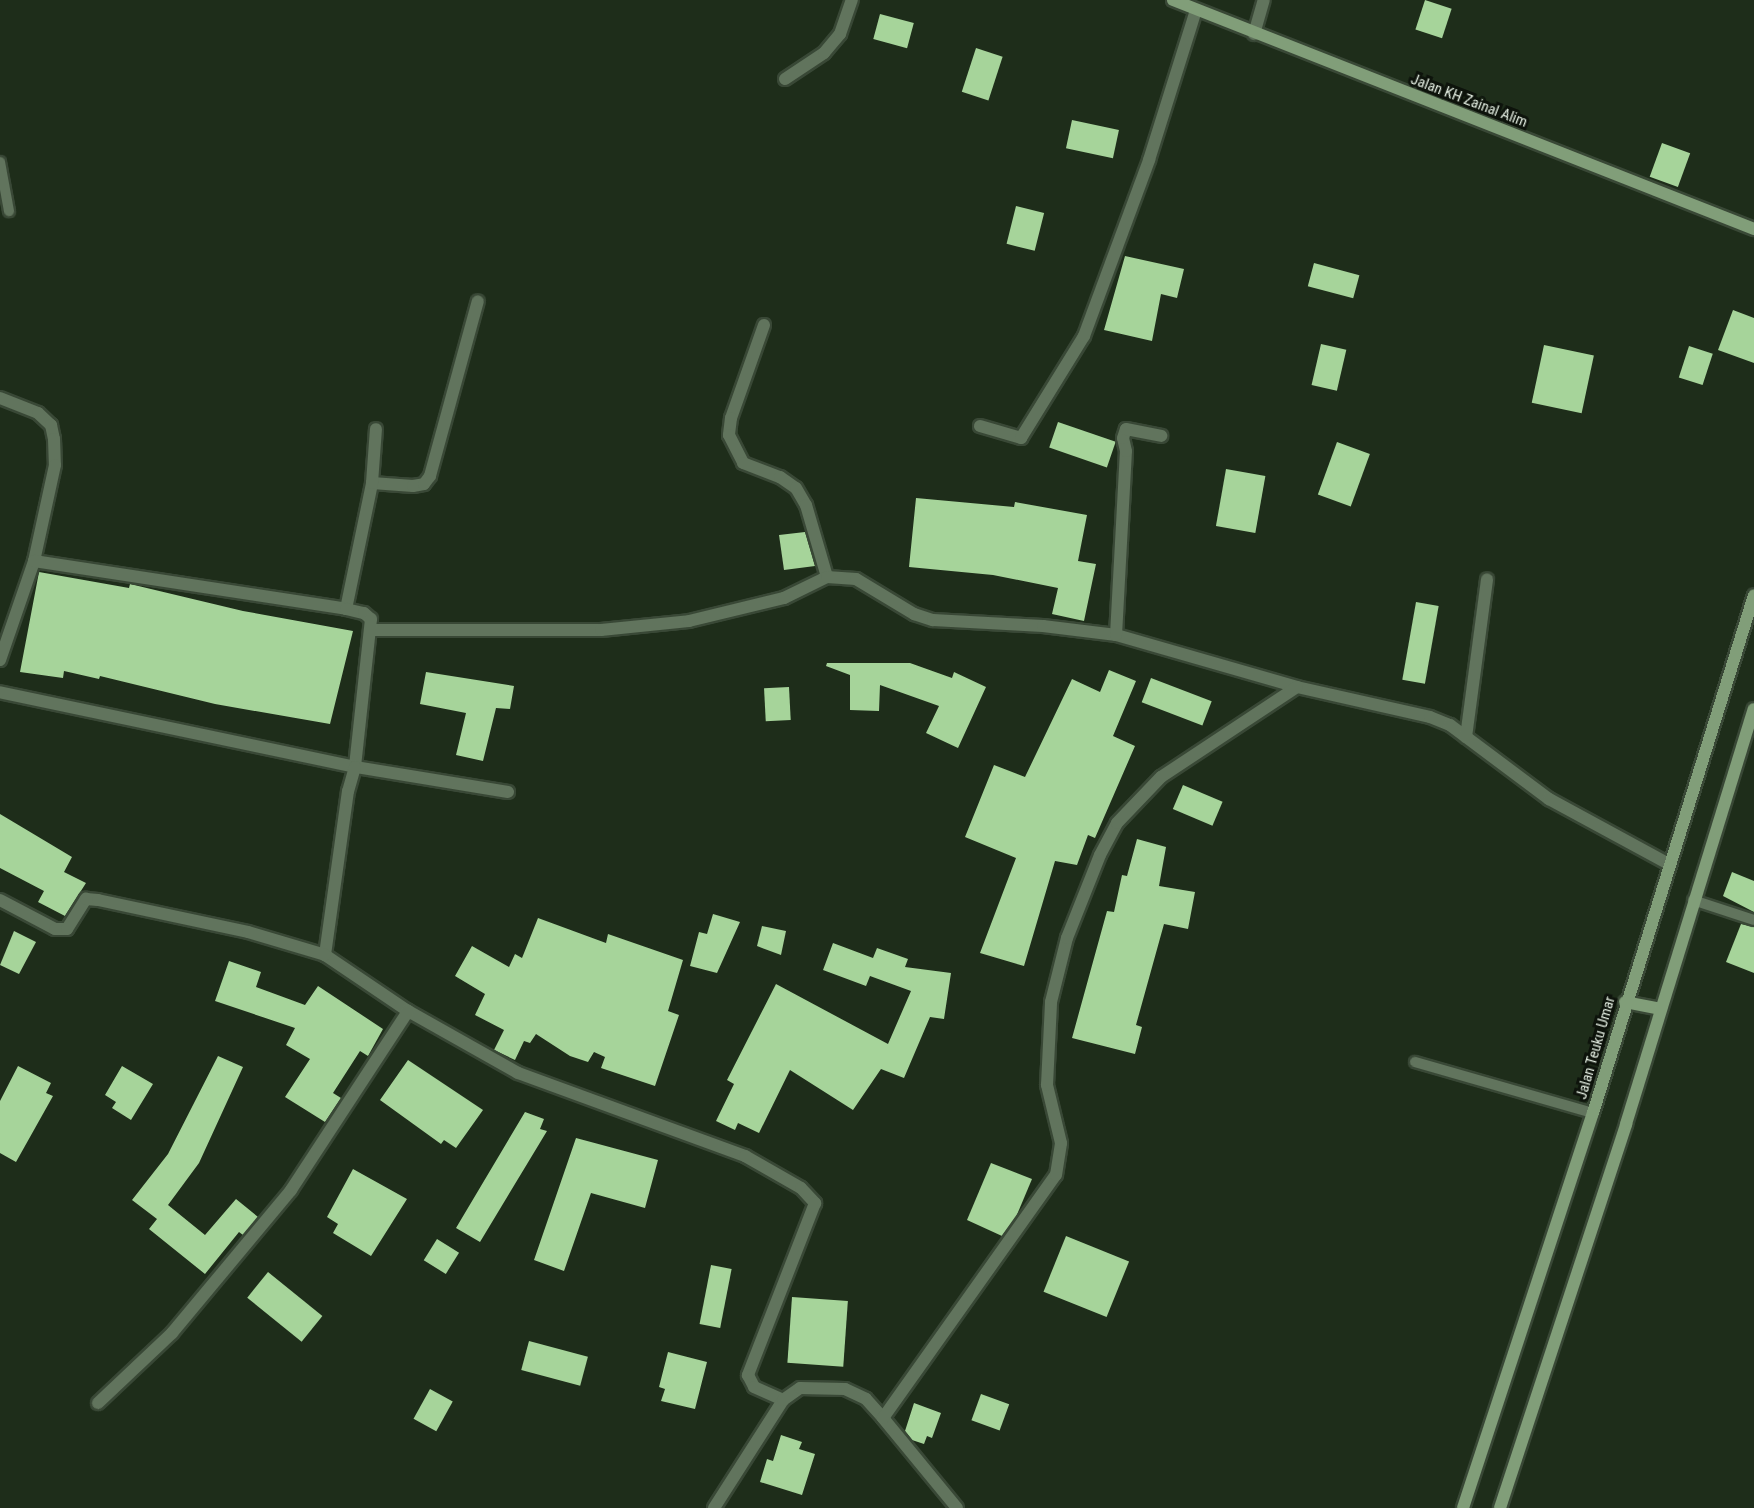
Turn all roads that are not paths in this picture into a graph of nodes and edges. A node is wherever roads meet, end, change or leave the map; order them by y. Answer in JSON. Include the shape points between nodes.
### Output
{"nodes":[{"id":1,"x":852,"y":0,"type":"edge"},
{"id":2,"x":1173,"y":0,"type":"edge"},
{"id":3,"x":1264,"y":0,"type":"edge"},
{"id":4,"x":1196,"y":10,"type":"junction"},
{"id":5,"x":1254,"y":34,"type":"junction"},
{"id":6,"x":785,"y":79,"type":"dead end"},
{"id":7,"x":0,"y":162,"type":"edge"},
{"id":8,"x":9,"y":211,"type":"dead end"},
{"id":9,"x":1754,"y":229,"type":"edge"},
{"id":10,"x":478,"y":301,"type":"dead end"},
{"id":11,"x":764,"y":325,"type":"dead end"},
{"id":12,"x":0,"y":398,"type":"edge"},
{"id":13,"x":980,"y":426,"type":"dead end"},
{"id":14,"x":376,"y":429,"type":"dead end"},
{"id":15,"x":1161,"y":436,"type":"dead end"},
{"id":16,"x":372,"y":483,"type":"junction"},
{"id":17,"x":34,"y":561,"type":"junction"},
{"id":18,"x":828,"y":577,"type":"junction"},
{"id":19,"x":1487,"y":579,"type":"dead end"},
{"id":20,"x":1754,"y":596,"type":"edge"},
{"id":21,"x":346,"y":609,"type":"junction"},
{"id":22,"x":371,"y":630,"type":"junction"},
{"id":23,"x":1116,"y":635,"type":"junction"},
{"id":24,"x":0,"y":660,"type":"edge"},
{"id":25,"x":1297,"y":687,"type":"junction"},
{"id":26,"x":0,"y":692,"type":"edge"},
{"id":27,"x":1754,"y":709,"type":"edge"},
{"id":28,"x":1466,"y":737,"type":"junction"},
{"id":29,"x":356,"y":767,"type":"junction"},
{"id":30,"x":508,"y":792,"type":"dead end"},
{"id":31,"x":1668,"y":863,"type":"junction"},
{"id":32,"x":0,"y":900,"type":"edge"},
{"id":33,"x":1693,"y":900,"type":"junction"},
{"id":34,"x":1754,"y":920,"type":"edge"},
{"id":35,"x":325,"y":955,"type":"junction"},
{"id":36,"x":1625,"y":1002,"type":"junction"},
{"id":37,"x":1660,"y":1009,"type":"junction"},
{"id":38,"x":408,"y":1011,"type":"junction"},
{"id":39,"x":1415,"y":1062,"type":"dead end"},
{"id":40,"x":1593,"y":1113,"type":"junction"},
{"id":41,"x":783,"y":1400,"type":"junction"},
{"id":42,"x":98,"y":1403,"type":"dead end"},
{"id":43,"x":883,"y":1418,"type":"junction"},
{"id":44,"x":714,"y":1508,"type":"edge"},
{"id":45,"x":957,"y":1508,"type":"edge"},
{"id":46,"x":1463,"y":1508,"type":"edge"},
{"id":47,"x":1500,"y":1508,"type":"edge"}],
"edges":[{"from":1,"to":6,"type":"street","via":[[840,34],[824,53]]},
{"from":2,"to":4,"type":"main road","name":"Jalan KH Zainal Alim"},
{"from":3,"to":5,"type":"street"},
{"from":4,"to":5,"type":"main road","name":"Jalan KH Zainal Alim"},
{"from":4,"to":13,"type":"street","via":[[1149,160],[1084,336],[1021,438]]},
{"from":5,"to":9,"type":"main road","name":"Jalan KH Zainal Alim"},
{"from":7,"to":8,"type":"lane"},
{"from":10,"to":16,"type":"street","via":[[430,476],[424,484],[413,486]]},
{"from":11,"to":18,"type":"street","via":[[731,418],[729,435],[742,463],[780,477],[796,488],[806,505]]},
{"from":12,"to":17,"type":"street","via":[[38,413],[51,425],[54,439],[55,465]]},
{"from":14,"to":16,"type":"street"},
{"from":15,"to":23,"type":"street","via":[[1126,429],[1123,438],[1126,452]]},
{"from":16,"to":21,"type":"street"},
{"from":17,"to":21,"type":"street"},
{"from":17,"to":24,"type":"street"},
{"from":18,"to":22,"type":"street","via":[[784,598],[689,621],[601,630]]},
{"from":18,"to":23,"type":"street","via":[[856,579],[914,614],[933,620],[1043,626]]},
{"from":19,"to":28,"type":"street"},
{"from":20,"to":31,"type":"main road","name":"Jalan Teuku Umar"},
{"from":21,"to":22,"type":"street","via":[[369,615]]},
{"from":22,"to":29,"type":"street"},
{"from":23,"to":25,"type":"street"},
{"from":25,"to":28,"type":"street","via":[[1430,717]]},
{"from":25,"to":43,"type":"street","via":[[1161,777],[1117,823],[1067,938],[1051,1002],[1047,1085],[1061,1143],[1056,1175]]},
{"from":26,"to":29,"type":"street"},
{"from":27,"to":33,"type":"main road"},
{"from":28,"to":31,"type":"street","via":[[1549,798]]},
{"from":29,"to":30,"type":"street"},
{"from":29,"to":35,"type":"street","via":[[348,791]]},
{"from":31,"to":36,"type":"main road","name":"Jalan Teuku Umar"},
{"from":32,"to":35,"type":"street","via":[[55,930],[67,929],[80,903],[92,900],[248,932]]},
{"from":33,"to":34,"type":"lane"},
{"from":33,"to":37,"type":"main road"},
{"from":35,"to":38,"type":"street"},
{"from":36,"to":37,"type":"main road"},
{"from":36,"to":40,"type":"main road","name":"Jalan Teuku Umar"},
{"from":37,"to":47,"type":"main road"},
{"from":38,"to":41,"type":"street","via":[[518,1073],[745,1156],[801,1188],[815,1203],[748,1375],[754,1387]]},
{"from":38,"to":42,"type":"street","via":[[291,1190],[172,1333]]},
{"from":39,"to":40,"type":"lane"},
{"from":40,"to":46,"type":"main road","name":"Jalan Teuku Umar"},
{"from":41,"to":43,"type":"street","via":[[800,1388],[845,1389],[866,1399]]},
{"from":41,"to":44,"type":"street"},
{"from":43,"to":45,"type":"street"}]}
